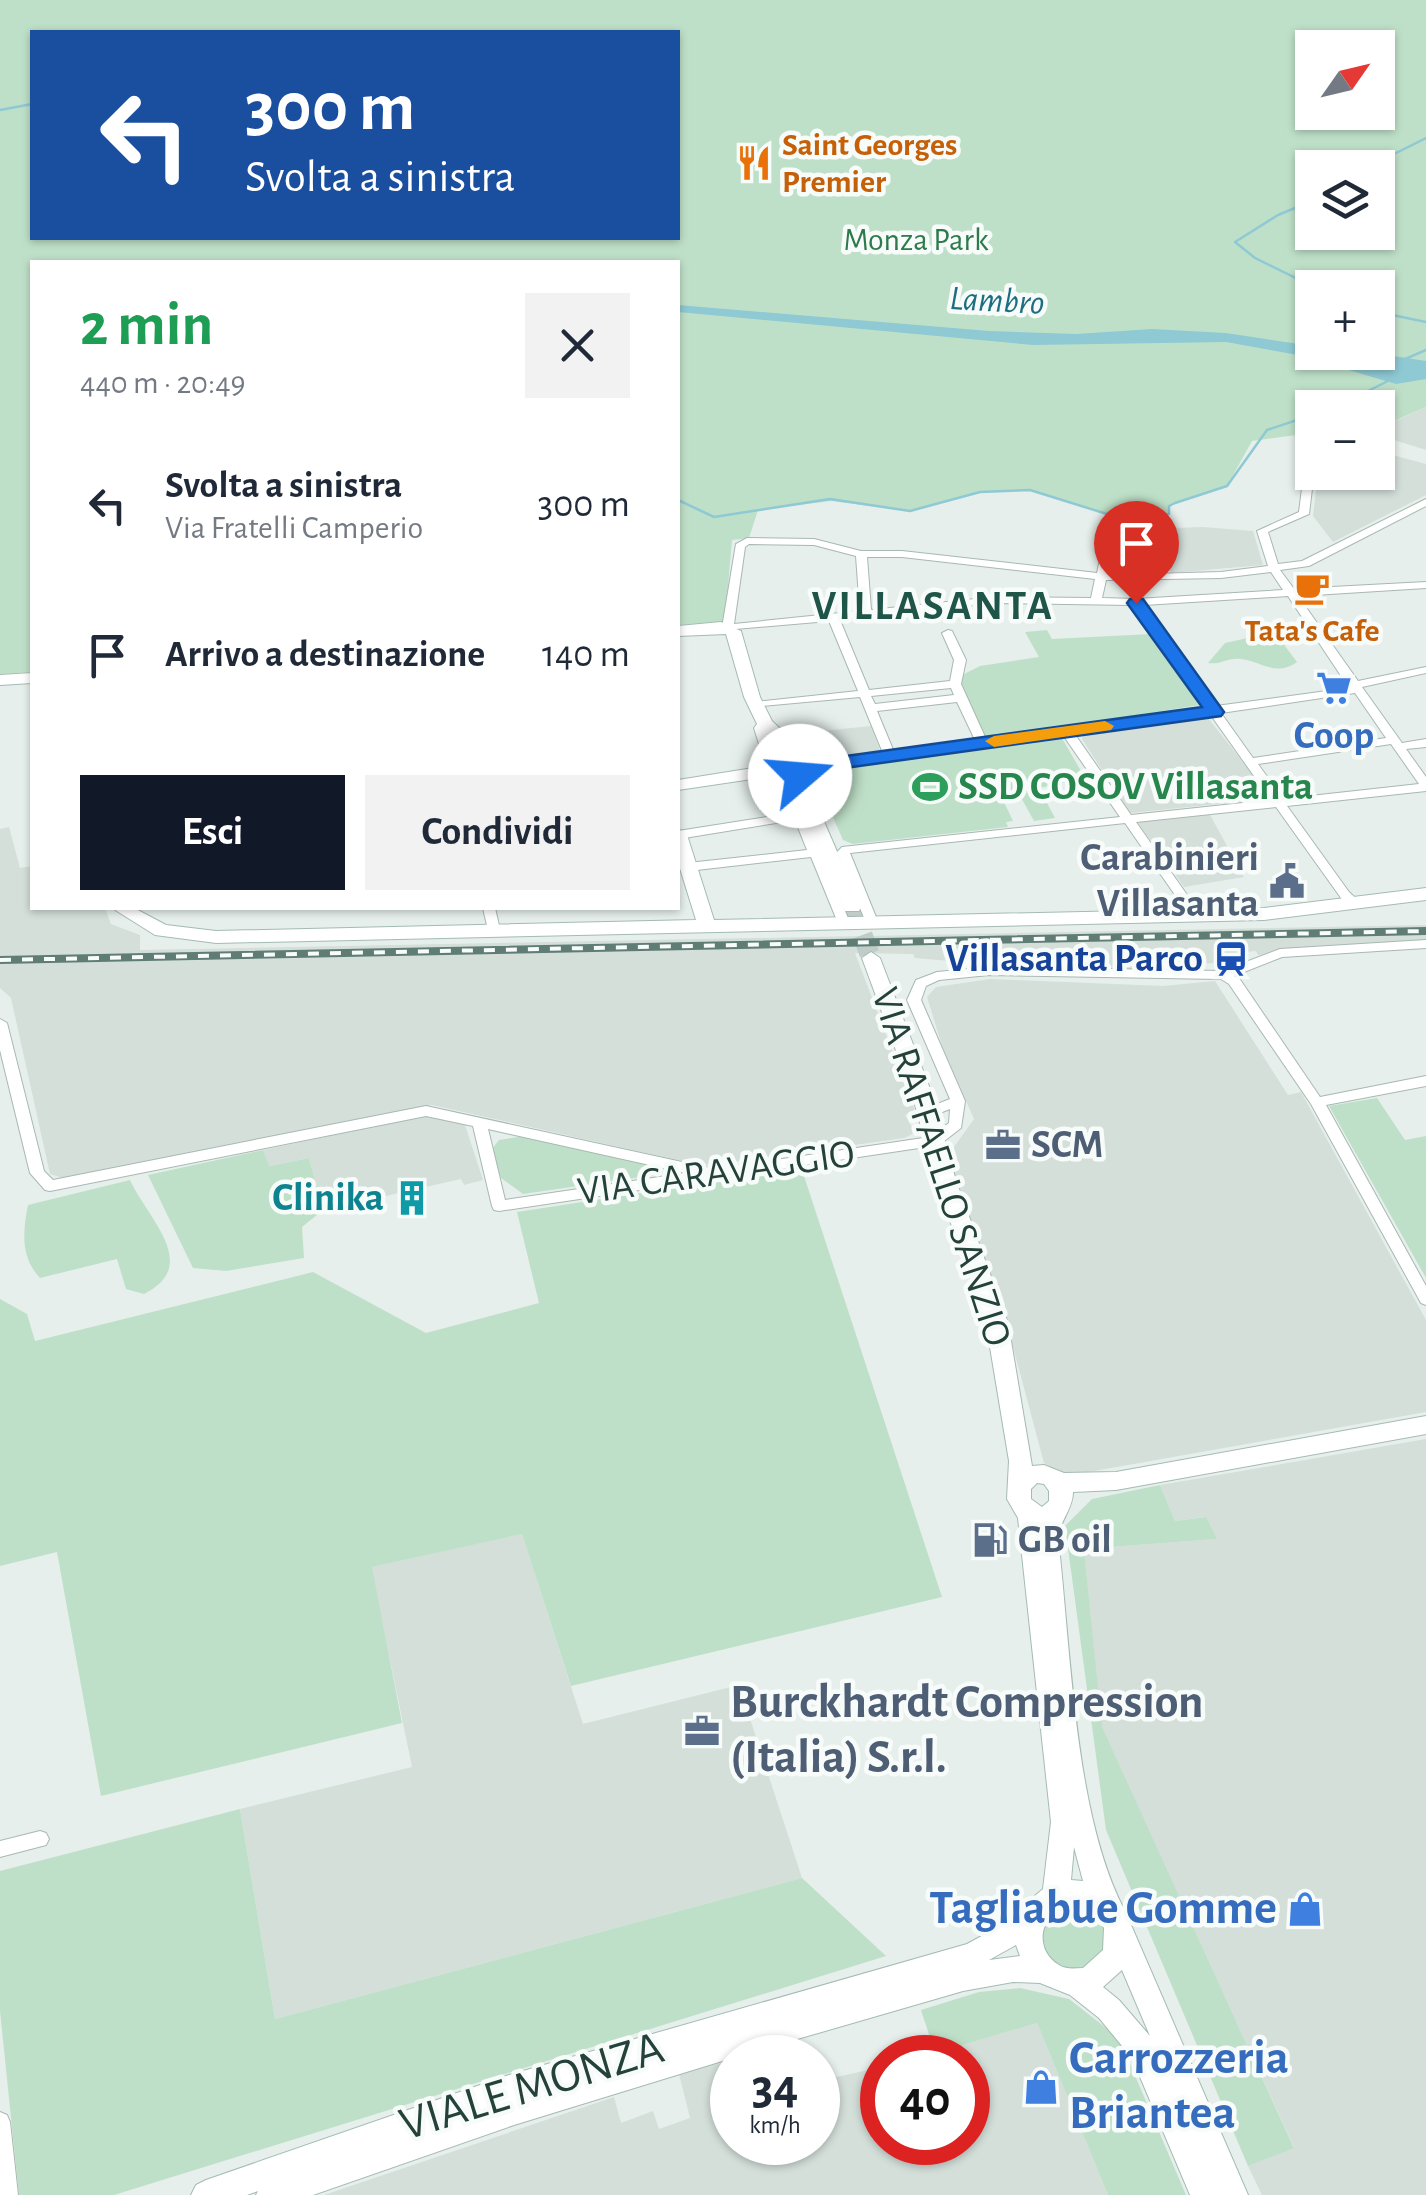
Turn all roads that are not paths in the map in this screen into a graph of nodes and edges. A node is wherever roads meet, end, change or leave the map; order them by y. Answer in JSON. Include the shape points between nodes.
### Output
{"nodes":[{"id":1,"x":1307,"y":490,"type":"edge"},
{"id":2,"x":1424,"y":506,"type":"edge"},
{"id":3,"x":1107,"y":550,"type":"dead end"},
{"id":4,"x":861,"y":554,"type":"junction"},
{"id":5,"x":1030,"y":568,"type":"joint"},
{"id":6,"x":1274,"y":568,"type":"junction"},
{"id":7,"x":1100,"y":576,"type":"junction"},
{"id":8,"x":1426,"y":585,"type":"edge"},
{"id":9,"x":1290,"y":593,"type":"junction"},
{"id":10,"x":1096,"y":602,"type":"junction"},
{"id":11,"x":1136,"y":602,"type":"junction"},
{"id":12,"x":866,"y":616,"type":"junction"},
{"id":13,"x":834,"y":619,"type":"junction"},
{"id":14,"x":680,"y":631,"type":"edge"},
{"id":15,"x":722,"y":633,"type":"junction"},
{"id":16,"x":948,"y":633,"type":"dead end"},
{"id":17,"x":1426,"y":670,"type":"edge"},
{"id":18,"x":30,"y":679,"type":"edge"},
{"id":19,"x":0,"y":680,"type":"edge"},
{"id":20,"x":955,"y":684,"type":"junction"},
{"id":21,"x":1354,"y":688,"type":"junction"},
{"id":22,"x":862,"y":694,"type":"junction"},
{"id":23,"x":961,"y":698,"type":"junction"},
{"id":24,"x":756,"y":708,"type":"junction"},
{"id":25,"x":870,"y":708,"type":"junction"},
{"id":26,"x":1214,"y":712,"type":"junction"},
{"id":27,"x":1067,"y":732,"type":"junction"},
{"id":28,"x":982,"y":743,"type":"junction"},
{"id":29,"x":1426,"y":743,"type":"edge"},
{"id":30,"x":1395,"y":744,"type":"junction"},
{"id":31,"x":890,"y":756,"type":"junction"},
{"id":32,"x":1250,"y":762,"type":"junction"},
{"id":33,"x":806,"y":766,"type":"junction"},
{"id":34,"x":778,"y":770,"type":"junction"},
{"id":35,"x":680,"y":785,"type":"edge"},
{"id":36,"x":1426,"y":786,"type":"edge"},
{"id":37,"x":1279,"y":802,"type":"junction"},
{"id":38,"x":804,"y":810,"type":"junction"},
{"id":39,"x":1126,"y":819,"type":"junction"},
{"id":40,"x":680,"y":835,"type":"edge"},
{"id":41,"x":680,"y":841,"type":"edge"},
{"id":42,"x":842,"y":852,"type":"joint"},
{"id":43,"x":815,"y":853,"type":"junction"},
{"id":44,"x":688,"y":867,"type":"junction"},
{"id":45,"x":1426,"y":894,"type":"edge"},
{"id":46,"x":1357,"y":905,"type":"junction"},
{"id":47,"x":123,"y":910,"type":"edge"},
{"id":48,"x":136,"y":910,"type":"edge"},
{"id":49,"x":489,"y":910,"type":"edge"},
{"id":50,"x":848,"y":915,"type":"junction"},
{"id":51,"x":1195,"y":916,"type":"junction"},
{"id":52,"x":872,"y":922,"type":"junction"},
{"id":53,"x":708,"y":926,"type":"junction"},
{"id":54,"x":494,"y":930,"type":"junction"},
{"id":55,"x":316,"y":933,"type":"junction"},
{"id":56,"x":1426,"y":944,"type":"edge"},
{"id":57,"x":871,"y":958,"type":"tunnel mouth"},
{"id":58,"x":1223,"y":975,"type":"junction"},
{"id":59,"x":0,"y":1023,"type":"edge"},
{"id":60,"x":1426,"y":1081,"type":"edge"},
{"id":61,"x":958,"y":1102,"type":"junction"},
{"id":62,"x":1317,"y":1102,"type":"junction"},
{"id":63,"x":927,"y":1113,"type":"junction"},
{"id":64,"x":479,"y":1121,"type":"junction"},
{"id":65,"x":934,"y":1141,"type":"junction"},
{"id":66,"x":714,"y":1174,"type":"junction"},
{"id":67,"x":1426,"y":1300,"type":"edge"},
{"id":68,"x":1008,"y":1378,"type":"junction"},
{"id":69,"x":1426,"y":1425,"type":"edge"},
{"id":70,"x":1048,"y":1498,"type":"junction"},
{"id":71,"x":40,"y":1838,"type":"dead end"},
{"id":72,"x":0,"y":1848,"type":"edge"},
{"id":73,"x":1056,"y":1895,"type":"junction"},
{"id":74,"x":1105,"y":1908,"type":"junction"},
{"id":75,"x":1028,"y":1924,"type":"junction"},
{"id":76,"x":1120,"y":1935,"type":"junction"},
{"id":77,"x":1061,"y":1976,"type":"junction"},
{"id":78,"x":0,"y":2122,"type":"edge"},
{"id":79,"x":8,"y":2195,"type":"edge"},
{"id":80,"x":206,"y":2195,"type":"edge"},
{"id":81,"x":271,"y":2195,"type":"edge"},
{"id":82,"x":1205,"y":2195,"type":"edge"},
{"id":83,"x":1233,"y":2195,"type":"edge"}],
"edges":[{"from":1,"to":6,"type":"street","via":[[1304,514],[1262,531]]},
{"from":2,"to":6,"type":"street","via":[[1305,564]]},
{"from":3,"to":7,"type":"street"},
{"from":4,"to":5,"type":"street"},
{"from":4,"to":12,"type":"street"},
{"from":4,"to":15,"type":"street","via":[[814,542],[744,542]]},
{"from":5,"to":7,"type":"street"},
{"from":6,"to":7,"type":"street"},
{"from":6,"to":9,"type":"street"},
{"from":7,"to":10,"type":"street"},
{"from":8,"to":9,"type":"street"},
{"from":9,"to":11,"type":"street"},
{"from":9,"to":21,"type":"street"},
{"from":10,"to":11,"type":"street"},
{"from":10,"to":12,"type":"street","via":[[994,600]]},
{"from":11,"to":26,"type":"street"},
{"from":12,"to":13,"type":"street"},
{"from":13,"to":15,"type":"street"},
{"from":13,"to":22,"type":"street"},
{"from":14,"to":15,"type":"street"},
{"from":15,"to":24,"type":"street"},
{"from":16,"to":20,"type":"street","via":[[960,660]]},
{"from":17,"to":21,"type":"street"},
{"from":18,"to":19,"type":"street"},
{"from":20,"to":22,"type":"street"},
{"from":20,"to":23,"type":"street"},
{"from":21,"to":26,"type":"street"},
{"from":21,"to":30,"type":"street"},
{"from":22,"to":24,"type":"street"},
{"from":22,"to":25,"type":"street"},
{"from":23,"to":25,"type":"street"},
{"from":23,"to":28,"type":"street"},
{"from":24,"to":33,"type":"street"},
{"from":24,"to":34,"type":"street"},
{"from":25,"to":31,"type":"street"},
{"from":26,"to":27,"type":"street"},
{"from":26,"to":32,"type":"street"},
{"from":27,"to":28,"type":"street"},
{"from":27,"to":39,"type":"street"},
{"from":28,"to":31,"type":"street"},
{"from":29,"to":30,"type":"street"},
{"from":30,"to":32,"type":"street"},
{"from":30,"to":36,"type":"street"},
{"from":31,"to":33,"type":"street"},
{"from":32,"to":37,"type":"street"},
{"from":33,"to":34,"type":"street","via":[[798,777]]},
{"from":33,"to":38,"type":"street"},
{"from":34,"to":35,"type":"street"},
{"from":34,"to":38,"type":"street"},
{"from":36,"to":37,"type":"street"},
{"from":37,"to":39,"type":"street"},
{"from":37,"to":46,"type":"street"},
{"from":38,"to":40,"type":"street"},
{"from":38,"to":43,"type":"street"},
{"from":38,"to":50,"type":"street"},
{"from":39,"to":42,"type":"street"},
{"from":39,"to":51,"type":"street"},
{"from":41,"to":44,"type":"street"},
{"from":42,"to":52,"type":"street"},
{"from":43,"to":44,"type":"street"},
{"from":43,"to":50,"type":"street"},
{"from":44,"to":53,"type":"street"},
{"from":45,"to":46,"type":"street"},
{"from":46,"to":51,"type":"street"},
{"from":47,"to":55,"type":"street","via":[[182,935]]},
{"from":48,"to":55,"type":"street","via":[[186,928]]},
{"from":49,"to":54,"type":"street"},
{"from":50,"to":52,"type":"street"},
{"from":50,"to":53,"type":"street"},
{"from":51,"to":52,"type":"street"},
{"from":53,"to":54,"type":"street"},
{"from":54,"to":55,"type":"street"},
{"from":56,"to":58,"type":"street","via":[[1280,954]]},
{"from":57,"to":63,"type":"street","name":"VIA RAFFAELLO SANZIO"},
{"from":58,"to":61,"type":"street","via":[[989,971],[921,983],[916,1008]]},
{"from":58,"to":62,"type":"street","via":[[1234,981]]},
{"from":59,"to":64,"type":"street","via":[[44,1184],[108,1177],[406,1113]]},
{"from":60,"to":62,"type":"street"},
{"from":61,"to":63,"type":"street"},
{"from":61,"to":65,"type":"street","via":[[956,1125]]},
{"from":62,"to":67,"type":"street"},
{"from":63,"to":65,"type":"street","name":"VIA RAFFAELLO SANZIO"},
{"from":64,"to":66,"type":"street"},
{"from":64,"to":66,"type":"street","name":"VIA CARAVAGGIO","via":[[499,1206]]},
{"from":65,"to":66,"type":"street","name":"VIA CARAVAGGIO"},
{"from":65,"to":68,"type":"street","name":"VIA RAFFAELLO SANZIO","via":[[998,1323]]},
{"from":68,"to":70,"type":"street","name":"VIA RAFFAELLO SANZIO"},
{"from":68,"to":70,"type":"street","name":"VIA RAFFAELLO SANZIO","via":[[1021,1461],[1018,1485],[1030,1477]]},
{"from":69,"to":70,"type":"street"},
{"from":70,"to":73,"type":"street","name":"VIA RAFFAELLO SANZIO","via":[[1064,1822]]},
{"from":70,"to":74,"type":"street","name":"VIA RAFFAELLO SANZIO","via":[[1046,1538],[1079,1798]]},
{"from":71,"to":72,"type":"street"},
{"from":73,"to":74,"type":"street","via":[[1082,1895]]},
{"from":73,"to":75,"type":"street","via":[[1036,1908]]},
{"from":74,"to":76,"type":"street"},
{"from":75,"to":77,"type":"street","via":[[1031,1950]]},
{"from":75,"to":80,"type":"street","name":"VIALE MONZA","via":[[974,1955],[509,2089]]},
{"from":76,"to":77,"type":"street","via":[[1109,1969],[1096,1977]]},
{"from":76,"to":83,"type":"street"},
{"from":77,"to":81,"type":"street","name":"VIALE MONZA","via":[[1013,1969],[963,1978],[514,2110]]},
{"from":77,"to":82,"type":"street","via":[[1117,2017],[1142,2048]]},
{"from":78,"to":79,"type":"street"}]}
